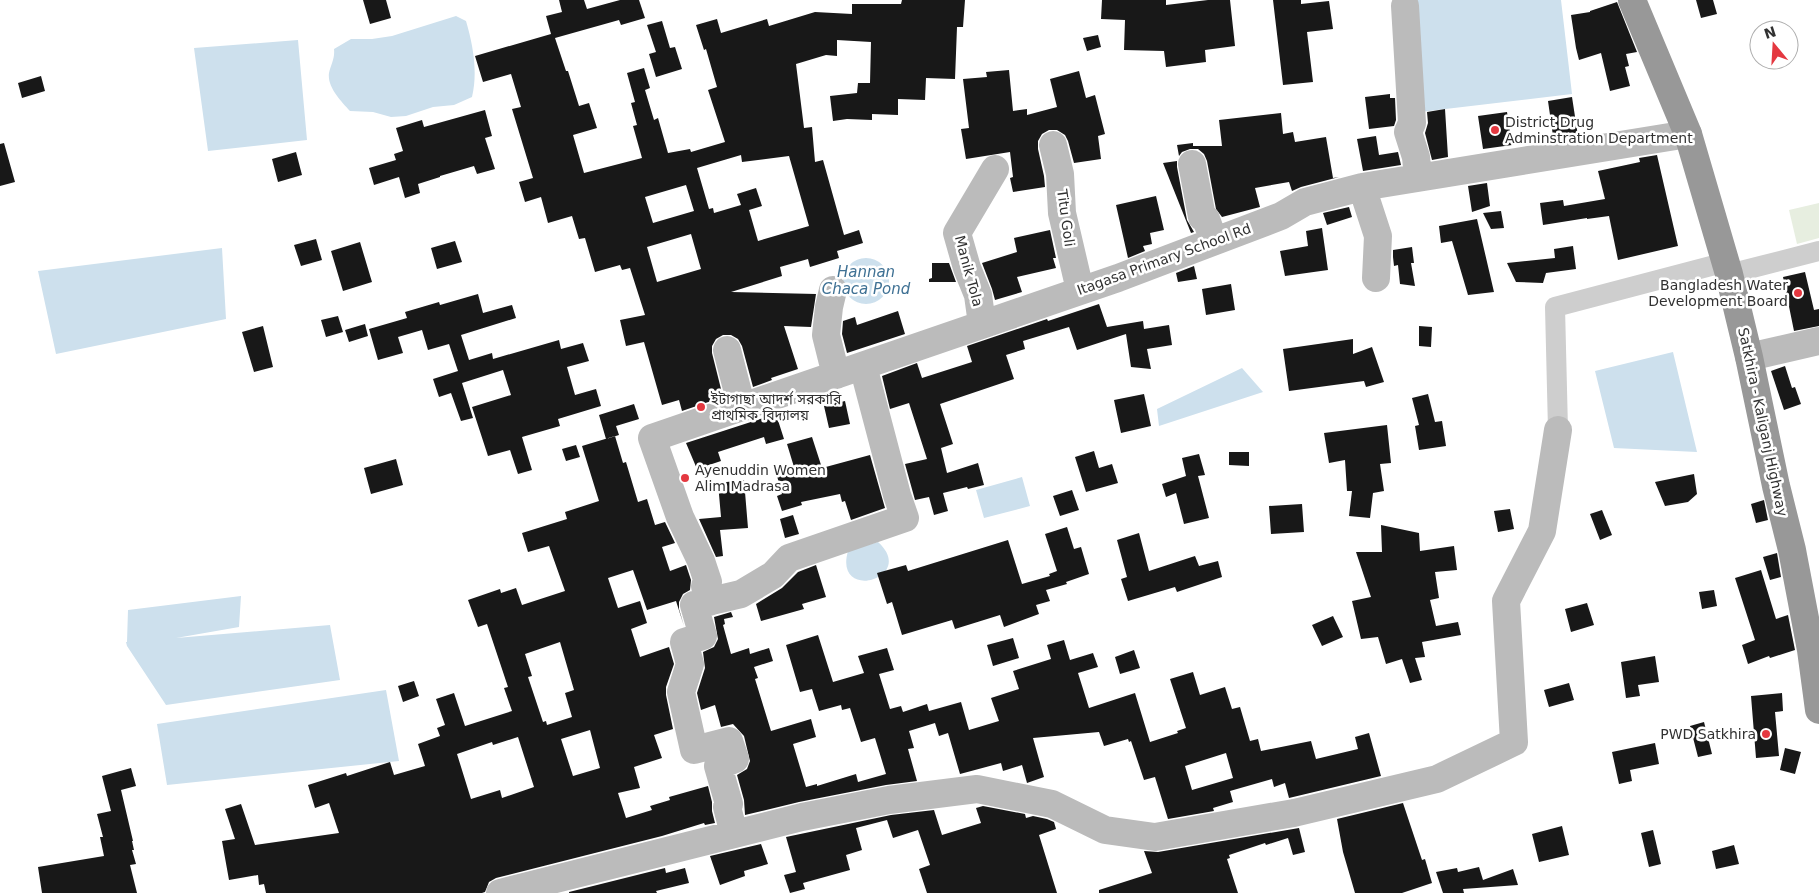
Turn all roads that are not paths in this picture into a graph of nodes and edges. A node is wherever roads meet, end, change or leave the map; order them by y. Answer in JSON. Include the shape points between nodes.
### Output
{"nodes":[{"id":1,"x":1632,"y":0,"type":"edge"},
{"id":2,"x":1404,"y":6,"type":"dead end"},
{"id":3,"x":1688,"y":134,"type":"junction"},
{"id":4,"x":1053,"y":144,"type":"dead end"},
{"id":5,"x":1192,"y":164,"type":"dead end"},
{"id":6,"x":995,"y":169,"type":"dead end"},
{"id":7,"x":1418,"y":177,"type":"junction"},
{"id":8,"x":1362,"y":187,"type":"junction"},
{"id":9,"x":1214,"y":241,"type":"junction"},
{"id":10,"x":1819,"y":251,"type":"edge"},
{"id":11,"x":1728,"y":268,"type":"junction"},
{"id":12,"x":1376,"y":278,"type":"dead end"},
{"id":13,"x":833,"y":290,"type":"dead end"},
{"id":14,"x":1080,"y":290,"type":"junction"},
{"id":15,"x":982,"y":324,"type":"junction"},
{"id":16,"x":1819,"y":341,"type":"edge"},
{"id":17,"x":727,"y":350,"type":"dead end"},
{"id":18,"x":1749,"y":357,"type":"junction"},
{"id":19,"x":863,"y":366,"type":"junction"},
{"id":20,"x":836,"y":375,"type":"junction"},
{"id":21,"x":742,"y":408,"type":"junction"},
{"id":22,"x":1558,"y":430,"type":"joint"},
{"id":23,"x":709,"y":602,"type":"junction"},
{"id":24,"x":1819,"y":710,"type":"edge"},
{"id":25,"x":734,"y":834,"type":"junction"},
{"id":26,"x":500,"y":893,"type":"edge"}],
"edges":[{"from":1,"to":3,"type":"highway","name":"Satkhira - Kaliganj Highway"},
{"from":2,"to":7,"type":"street","via":[[1412,123],[1408,132]]},
{"from":3,"to":7,"type":"street","name":"Itagasa Primary School Rd"},
{"from":3,"to":11,"type":"highway","name":"Satkhira - Kaliganj Highway"},
{"from":4,"to":14,"type":"street","name":"Titu Goli","via":[[1060,174],[1062,213]]},
{"from":5,"to":9,"type":"street","via":[[1202,217],[1206,219]]},
{"from":6,"to":15,"type":"street","name":"Manik Tola","via":[[957,232],[978,295]]},
{"from":7,"to":8,"type":"street","name":"Itagasa Primary School Rd"},
{"from":8,"to":9,"type":"street","name":"Itagasa Primary School Rd","via":[[1305,202],[1281,216]]},
{"from":8,"to":12,"type":"street","via":[[1378,236]]},
{"from":9,"to":14,"type":"street","name":"Itagasa Primary School Rd"},
{"from":10,"to":11,"type":"street"},
{"from":11,"to":18,"type":"highway","name":"Satkhira - Kaliganj Highway"},
{"from":11,"to":22,"type":"street","via":[[1554,307]]},
{"from":13,"to":20,"type":"street","via":[[826,335]]},
{"from":14,"to":15,"type":"street","name":"Itagasa Primary School Rd"},
{"from":15,"to":19,"type":"street","name":"Itagasa Primary School Rd"},
{"from":16,"to":18,"type":"street"},
{"from":17,"to":21,"type":"street"},
{"from":18,"to":24,"type":"highway","name":"Satkhira - Kaliganj Highway","via":[[1792,550]]},
{"from":19,"to":20,"type":"street","name":"Itagasa Primary School Rd"},
{"from":19,"to":23,"type":"street","via":[[905,518],[789,558],[773,575],[741,594]]},
{"from":20,"to":21,"type":"street","name":"Itagasa Primary School Rd"},
{"from":21,"to":23,"type":"street","name":"Itagasa Primary School Rd","via":[[652,438],[680,517],[701,561],[708,582],[704,586]]},
{"from":22,"to":25,"type":"street","via":[[1542,531],[1506,601],[1514,742],[1437,779],[1294,813],[1154,837],[1105,830],[1052,804],[977,789],[889,800]]},
{"from":23,"to":25,"type":"street","via":[[694,605],[703,636],[684,642],[690,664],[681,692],[694,750],[728,741],[735,759],[718,766]]},
{"from":25,"to":26,"type":"street"}]}
